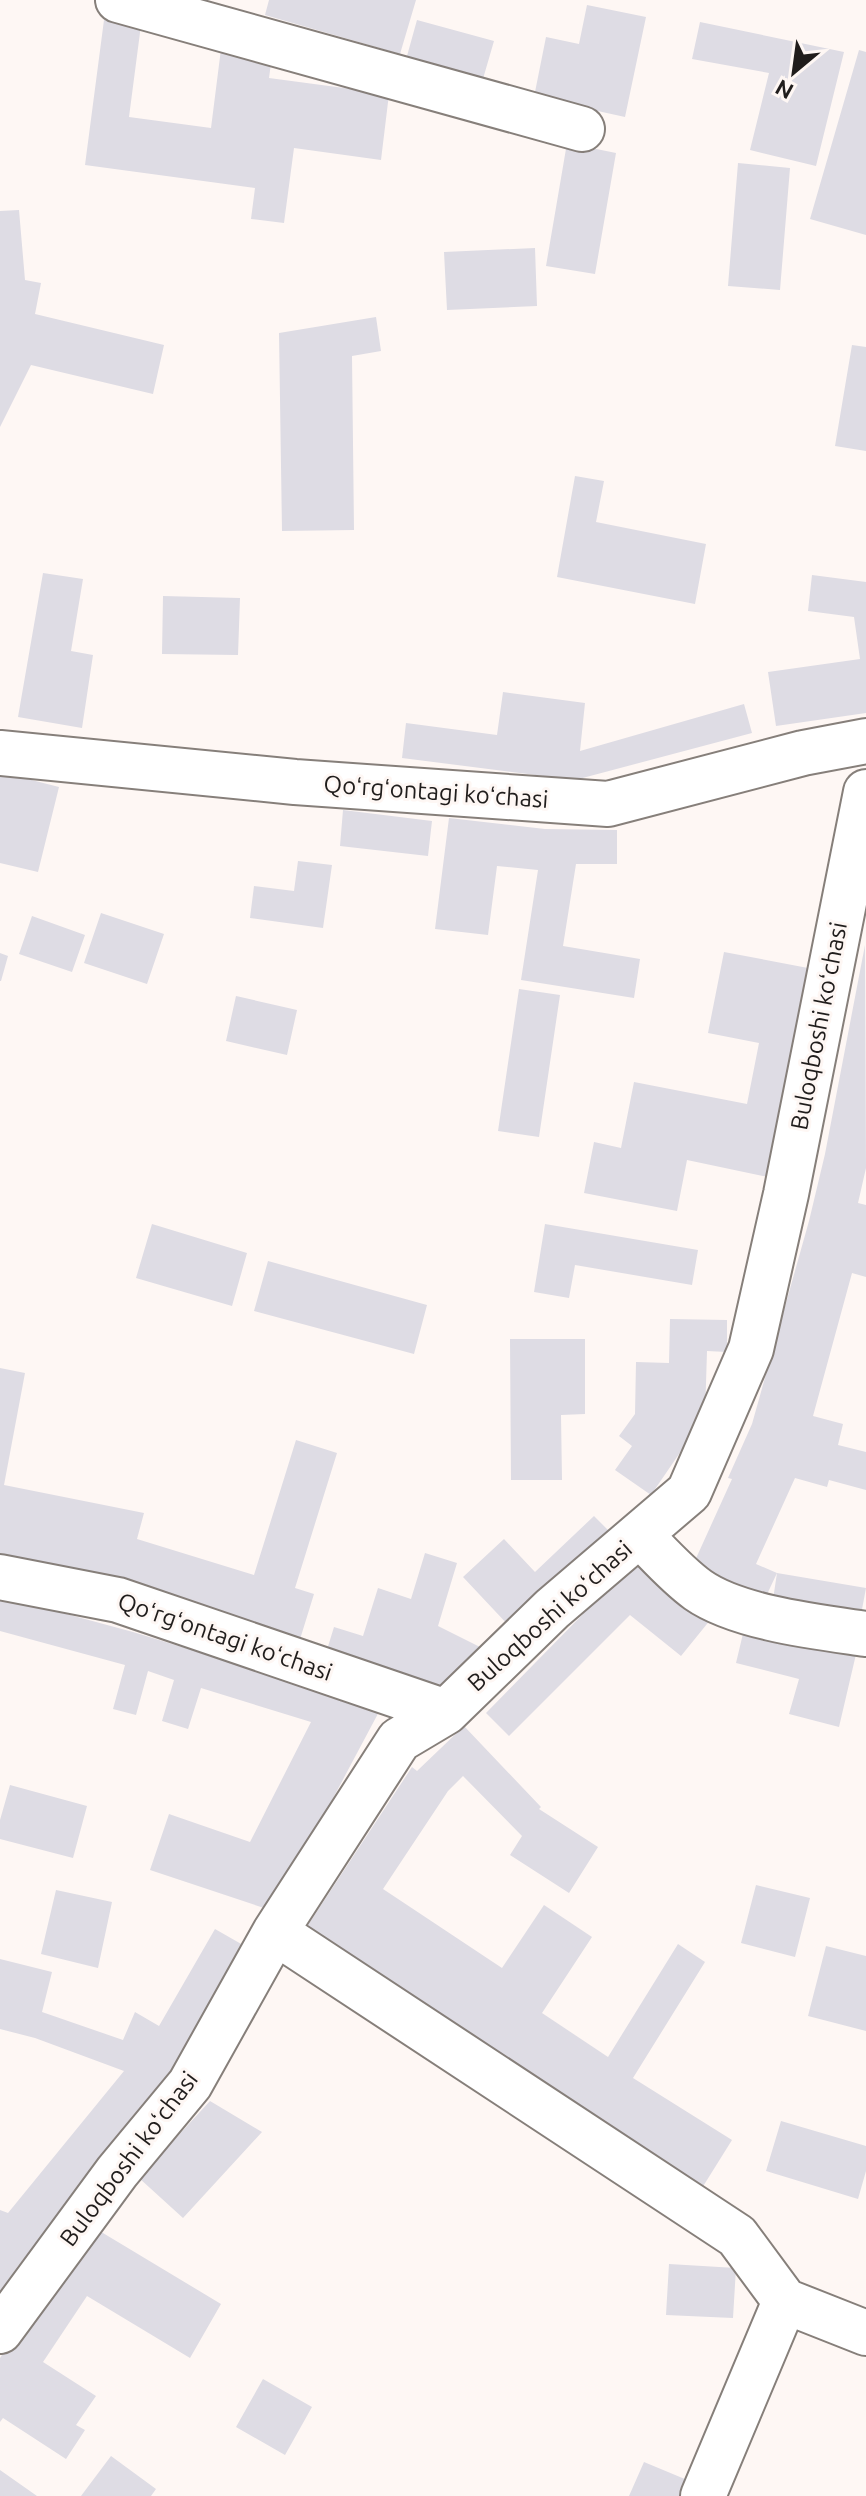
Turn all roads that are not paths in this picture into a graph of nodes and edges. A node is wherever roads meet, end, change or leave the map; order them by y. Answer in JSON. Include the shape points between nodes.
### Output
{"nodes":[{"id":1,"x":118,"y":0,"type":"edge"},
{"id":2,"x":582,"y":129,"type":"dead end"},
{"id":3,"x":866,"y":741,"type":"edge"},
{"id":4,"x":0,"y":753,"type":"edge"},
{"id":5,"x":866,"y":792,"type":"edge"},
{"id":6,"x":640,"y":1535,"type":"junction"},
{"id":7,"x":0,"y":1577,"type":"edge"},
{"id":8,"x":866,"y":1634,"type":"edge"},
{"id":9,"x":446,"y":1712,"type":"junction"},
{"id":10,"x":275,"y":1932,"type":"junction"},
{"id":11,"x":785,"y":2301,"type":"junction"},
{"id":12,"x":0,"y":2331,"type":"edge"},
{"id":13,"x":866,"y":2333,"type":"edge"},
{"id":14,"x":703,"y":2496,"type":"edge"}],
"edges":[{"from":1,"to":2,"type":"street"},
{"from":3,"to":4,"type":"street","name":"Qoʻrgʻontagi koʻchasi","via":[[608,804],[295,782]]},
{"from":5,"to":6,"type":"street","name":"Buloqboshi koʻchasi","via":[[751,1349],[689,1492]]},
{"from":6,"to":8,"type":"street","via":[[699,1591],[735,1607]]},
{"from":6,"to":9,"type":"street","name":"Buloqboshi koʻchasi","via":[[552,1609]]},
{"from":7,"to":9,"type":"street","name":"Qoʻrgʻontagi koʻchasi","via":[[118,1600]]},
{"from":9,"to":10,"type":"street","name":"Buloqboshi koʻchasi","via":[[399,1740]]},
{"from":10,"to":11,"type":"street","via":[[737,2236]]},
{"from":10,"to":12,"type":"street","name":"Buloqboshi koʻchasi","via":[[190,2084],[117,2172]]},
{"from":11,"to":13,"type":"street"},
{"from":11,"to":14,"type":"street"}]}
